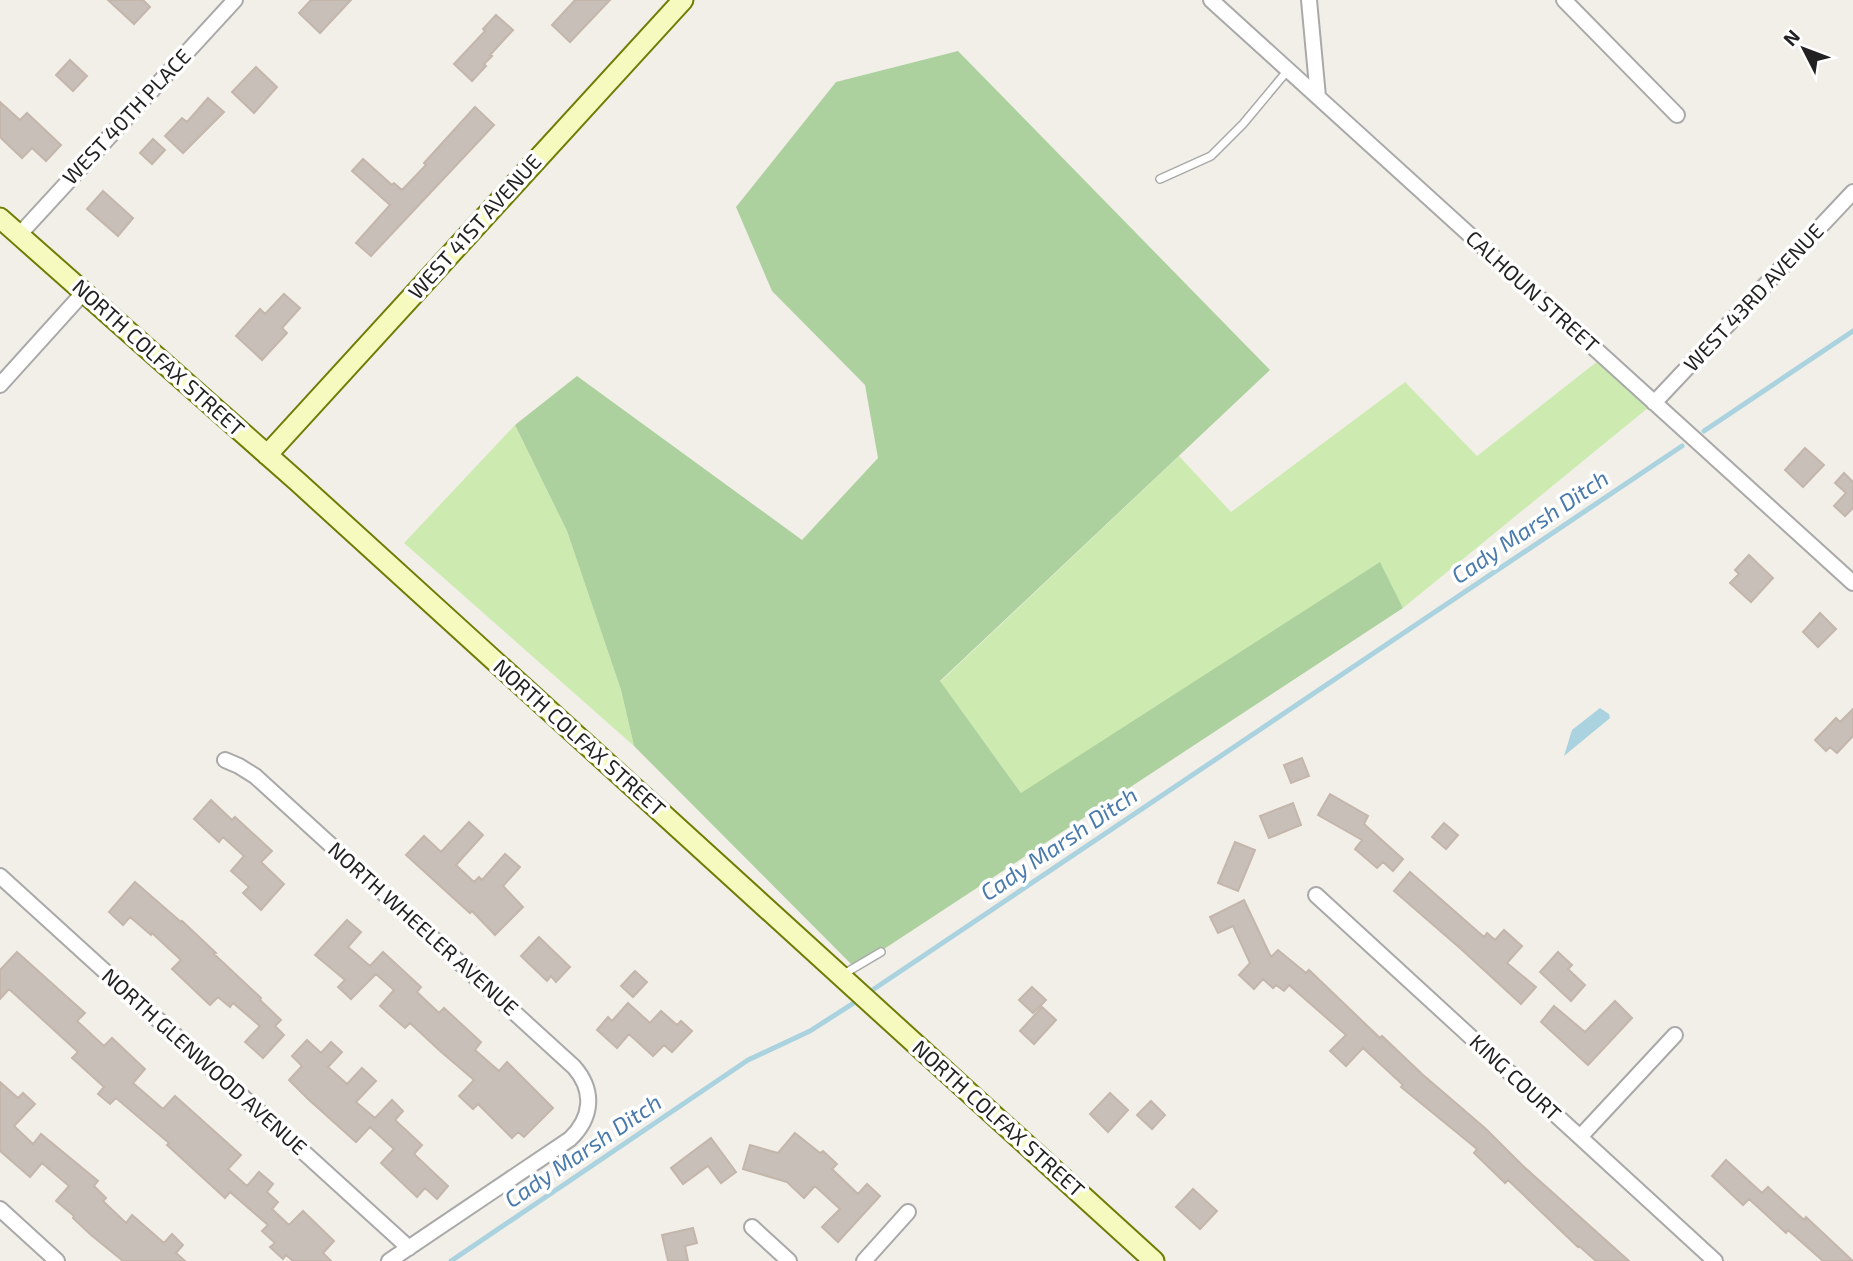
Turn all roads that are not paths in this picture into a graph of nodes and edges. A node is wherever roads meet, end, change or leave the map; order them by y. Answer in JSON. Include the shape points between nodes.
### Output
{"nodes":[{"id":1,"x":235,"y":0,"type":"edge"},
{"id":2,"x":683,"y":0,"type":"edge"},
{"id":3,"x":1211,"y":0,"type":"edge"},
{"id":4,"x":1309,"y":0,"type":"edge"},
{"id":5,"x":1564,"y":0,"type":"edge"},
{"id":6,"x":1288,"y":70,"type":"junction"},
{"id":7,"x":1318,"y":97,"type":"junction"},
{"id":8,"x":1677,"y":115,"type":"dead end"},
{"id":9,"x":1160,"y":179,"type":"dead end"},
{"id":10,"x":1853,"y":192,"type":"edge"},
{"id":11,"x":0,"y":218,"type":"edge"},
{"id":12,"x":19,"y":235,"type":"junction"},
{"id":13,"x":84,"y":292,"type":"junction"},
{"id":14,"x":0,"y":385,"type":"edge"},
{"id":15,"x":1654,"y":403,"type":"junction"},
{"id":16,"x":267,"y":455,"type":"junction"},
{"id":17,"x":1853,"y":583,"type":"edge"},
{"id":18,"x":225,"y":760,"type":"dead end"},
{"id":19,"x":0,"y":876,"type":"edge"},
{"id":20,"x":1316,"y":895,"type":"dead end"},
{"id":21,"x":881,"y":952,"type":"dead end"},
{"id":22,"x":848,"y":972,"type":"junction"},
{"id":23,"x":1675,"y":1035,"type":"dead end"},
{"id":24,"x":1580,"y":1137,"type":"junction"},
{"id":25,"x":0,"y":1209,"type":"edge"},
{"id":26,"x":908,"y":1212,"type":"dead end"},
{"id":27,"x":752,"y":1227,"type":"dead end"},
{"id":28,"x":408,"y":1248,"type":"junction"},
{"id":29,"x":57,"y":1261,"type":"edge"},
{"id":30,"x":389,"y":1261,"type":"edge"},
{"id":31,"x":789,"y":1261,"type":"edge"},
{"id":32,"x":864,"y":1261,"type":"edge"},
{"id":33,"x":1154,"y":1261,"type":"edge"},
{"id":34,"x":1715,"y":1261,"type":"edge"}],
"edges":[{"from":1,"to":12,"type":"street","name":"WEST 40TH PLACE"},
{"from":2,"to":16,"type":"street","name":"WEST 41ST AVENUE"},
{"from":3,"to":6,"type":"street","name":"CALHOUN STREET"},
{"from":4,"to":7,"type":"street"},
{"from":5,"to":8,"type":"street"},
{"from":6,"to":7,"type":"street","name":"CALHOUN STREET"},
{"from":6,"to":9,"type":"lane","via":[[1211,156]]},
{"from":7,"to":15,"type":"street","name":"CALHOUN STREET"},
{"from":10,"to":15,"type":"street","name":"WEST 43RD AVENUE"},
{"from":11,"to":12,"type":"street","name":"NORTH COLFAX STREET"},
{"from":12,"to":13,"type":"street","name":"NORTH COLFAX STREET"},
{"from":13,"to":14,"type":"street"},
{"from":13,"to":16,"type":"street","name":"NORTH COLFAX STREET"},
{"from":15,"to":17,"type":"street","name":"CALHOUN STREET"},
{"from":16,"to":22,"type":"street","name":"NORTH COLFAX STREET","via":[[824,960]]},
{"from":18,"to":28,"type":"street","name":"NORTH WHEELER AVENUE","via":[[255,776],[574,1067],[585,1082],[588,1109],[577,1132]]},
{"from":19,"to":28,"type":"street","name":"NORTH GLENWOOD AVENUE"},
{"from":20,"to":24,"type":"street","name":"KING COURT"},
{"from":21,"to":22,"type":"lane"},
{"from":22,"to":33,"type":"street","name":"NORTH COLFAX STREET","via":[[883,1014]]},
{"from":23,"to":24,"type":"street"},
{"from":24,"to":34,"type":"street","name":"KING COURT"},
{"from":25,"to":29,"type":"street"},
{"from":26,"to":32,"type":"street"},
{"from":27,"to":31,"type":"street"},
{"from":28,"to":30,"type":"street"}]}
